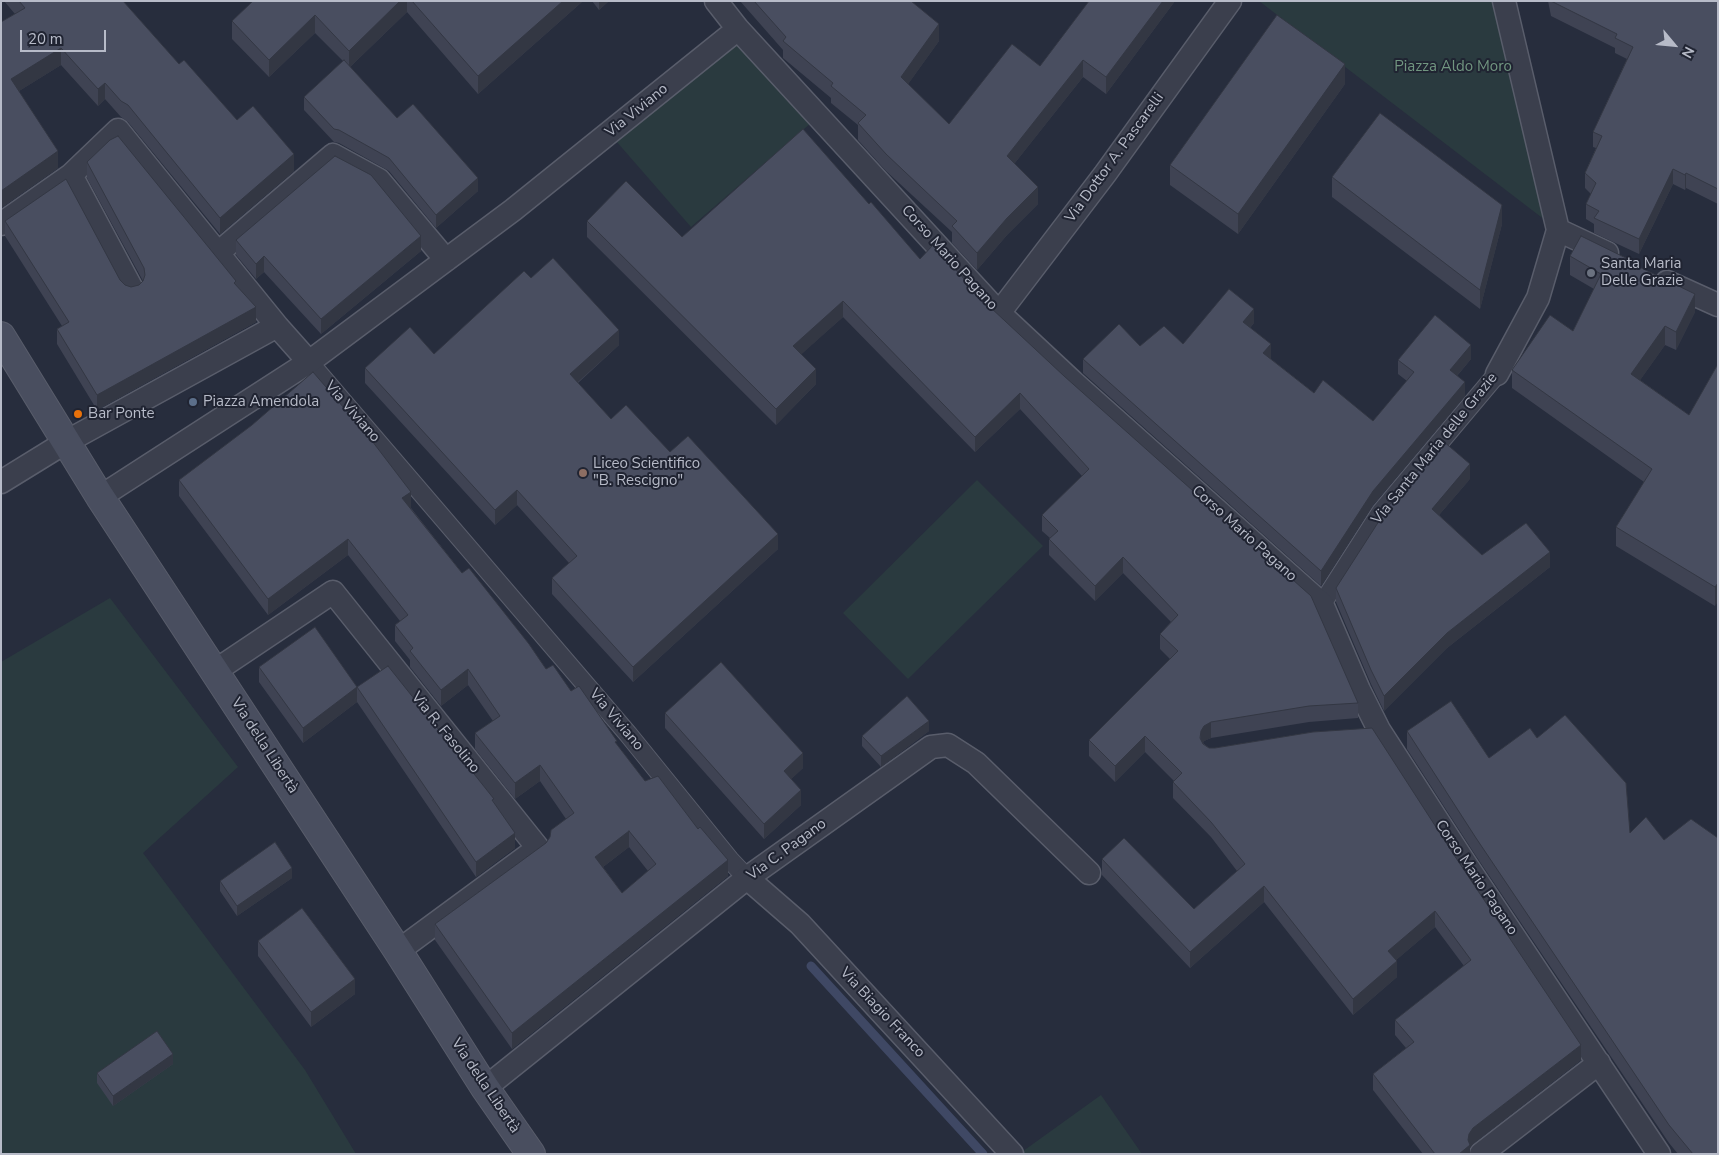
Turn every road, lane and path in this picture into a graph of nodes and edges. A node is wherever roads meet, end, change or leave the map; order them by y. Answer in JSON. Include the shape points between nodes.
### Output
{"nodes":[{"id":1,"x":716,"y":1,"type":"edge"},
{"id":2,"x":1230,"y":1,"type":"edge"},
{"id":3,"x":1504,"y":1,"type":"edge"},
{"id":4,"x":738,"y":29,"type":"junction"},
{"id":5,"x":71,"y":174,"type":"junction"},
{"id":6,"x":1,"y":224,"type":"edge"},
{"id":7,"x":1558,"y":230,"type":"junction"},
{"id":8,"x":218,"y":253,"type":"junction"},
{"id":9,"x":446,"y":260,"type":"junction"},
{"id":10,"x":132,"y":289,"type":"edge"},
{"id":11,"x":1718,"y":305,"type":"edge"},
{"id":12,"x":999,"y":313,"type":"junction"},
{"id":13,"x":277,"y":326,"type":"junction"},
{"id":14,"x":1,"y":336,"type":"edge"},
{"id":15,"x":309,"y":362,"type":"junction"},
{"id":16,"x":1497,"y":374,"type":"joint"},
{"id":17,"x":66,"y":442,"type":"junction"},
{"id":18,"x":1,"y":482,"type":"edge"},
{"id":19,"x":100,"y":497,"type":"junction"},
{"id":20,"x":1322,"y":604,"type":"junction"},
{"id":21,"x":215,"y":671,"type":"junction"},
{"id":22,"x":1088,"y":873,"type":"dead end"},
{"id":23,"x":747,"y":878,"type":"junction"},
{"id":24,"x":398,"y":951,"type":"junction"},
{"id":25,"x":1599,"y":1063,"type":"junction"},
{"id":26,"x":485,"y":1088,"type":"junction"},
{"id":27,"x":530,"y":1154,"type":"edge"},
{"id":28,"x":1012,"y":1154,"type":"edge"},
{"id":29,"x":1481,"y":1154,"type":"edge"},
{"id":30,"x":1659,"y":1154,"type":"edge"}],
"edges":[{"from":1,"to":4,"type":"street","name":"Corso Mario Pagano"},
{"from":2,"to":12,"type":"street","name":"Via Dottor A. Pascarelli","via":[[1111,166]]},
{"from":3,"to":7,"type":"street"},
{"from":4,"to":9,"type":"street","name":"Via Viviano"},
{"from":4,"to":12,"type":"street","name":"Corso Mario Pagano"},
{"from":5,"to":6,"type":"street"},
{"from":5,"to":8,"type":"street","via":[[118,130]]},
{"from":5,"to":10,"type":"street"},
{"from":7,"to":11,"type":"street"},
{"from":7,"to":16,"type":"street","name":"Via Santa Maria delle Grazie","via":[[1538,298]]},
{"from":8,"to":9,"type":"street","via":[[333,155],[379,180]]},
{"from":8,"to":13,"type":"street"},
{"from":9,"to":15,"type":"street","name":"Via Viviano"},
{"from":12,"to":20,"type":"street","name":"Corso Mario Pagano"},
{"from":13,"to":15,"type":"street"},
{"from":13,"to":17,"type":"street"},
{"from":14,"to":17,"type":"main road","name":"Via della Libertà"},
{"from":15,"to":19,"type":"street"},
{"from":15,"to":23,"type":"street","name":"Via Viviano"},
{"from":16,"to":20,"type":"street","name":"Via Santa Maria delle Grazie","via":[[1381,512]]},
{"from":17,"to":18,"type":"street"},
{"from":17,"to":19,"type":"main road","name":"Via della Libertà"},
{"from":19,"to":21,"type":"main road","name":"Via della Libertà"},
{"from":20,"to":25,"type":"street","name":"Corso Mario Pagano","via":[[1359,690],[1369,731],[1465,863]]},
{"from":21,"to":24,"type":"main road","name":"Via della Libertà"},
{"from":21,"to":24,"type":"street","name":"Via R. Fasolino","via":[[332,592],[538,848]]},
{"from":22,"to":23,"type":"street","name":"Via C. Pagano","via":[[976,763],[948,745],[931,748]]},
{"from":23,"to":26,"type":"street","name":"Via C. Pagano"},
{"from":23,"to":28,"type":"street","name":"Via Biagio Franco","via":[[800,924]]},
{"from":24,"to":26,"type":"main road","name":"Via della Libertà"},
{"from":25,"to":29,"type":"street"},
{"from":25,"to":30,"type":"street","name":"Corso Mario Pagano"},
{"from":26,"to":27,"type":"main road","name":"Via della Libertà"}]}
